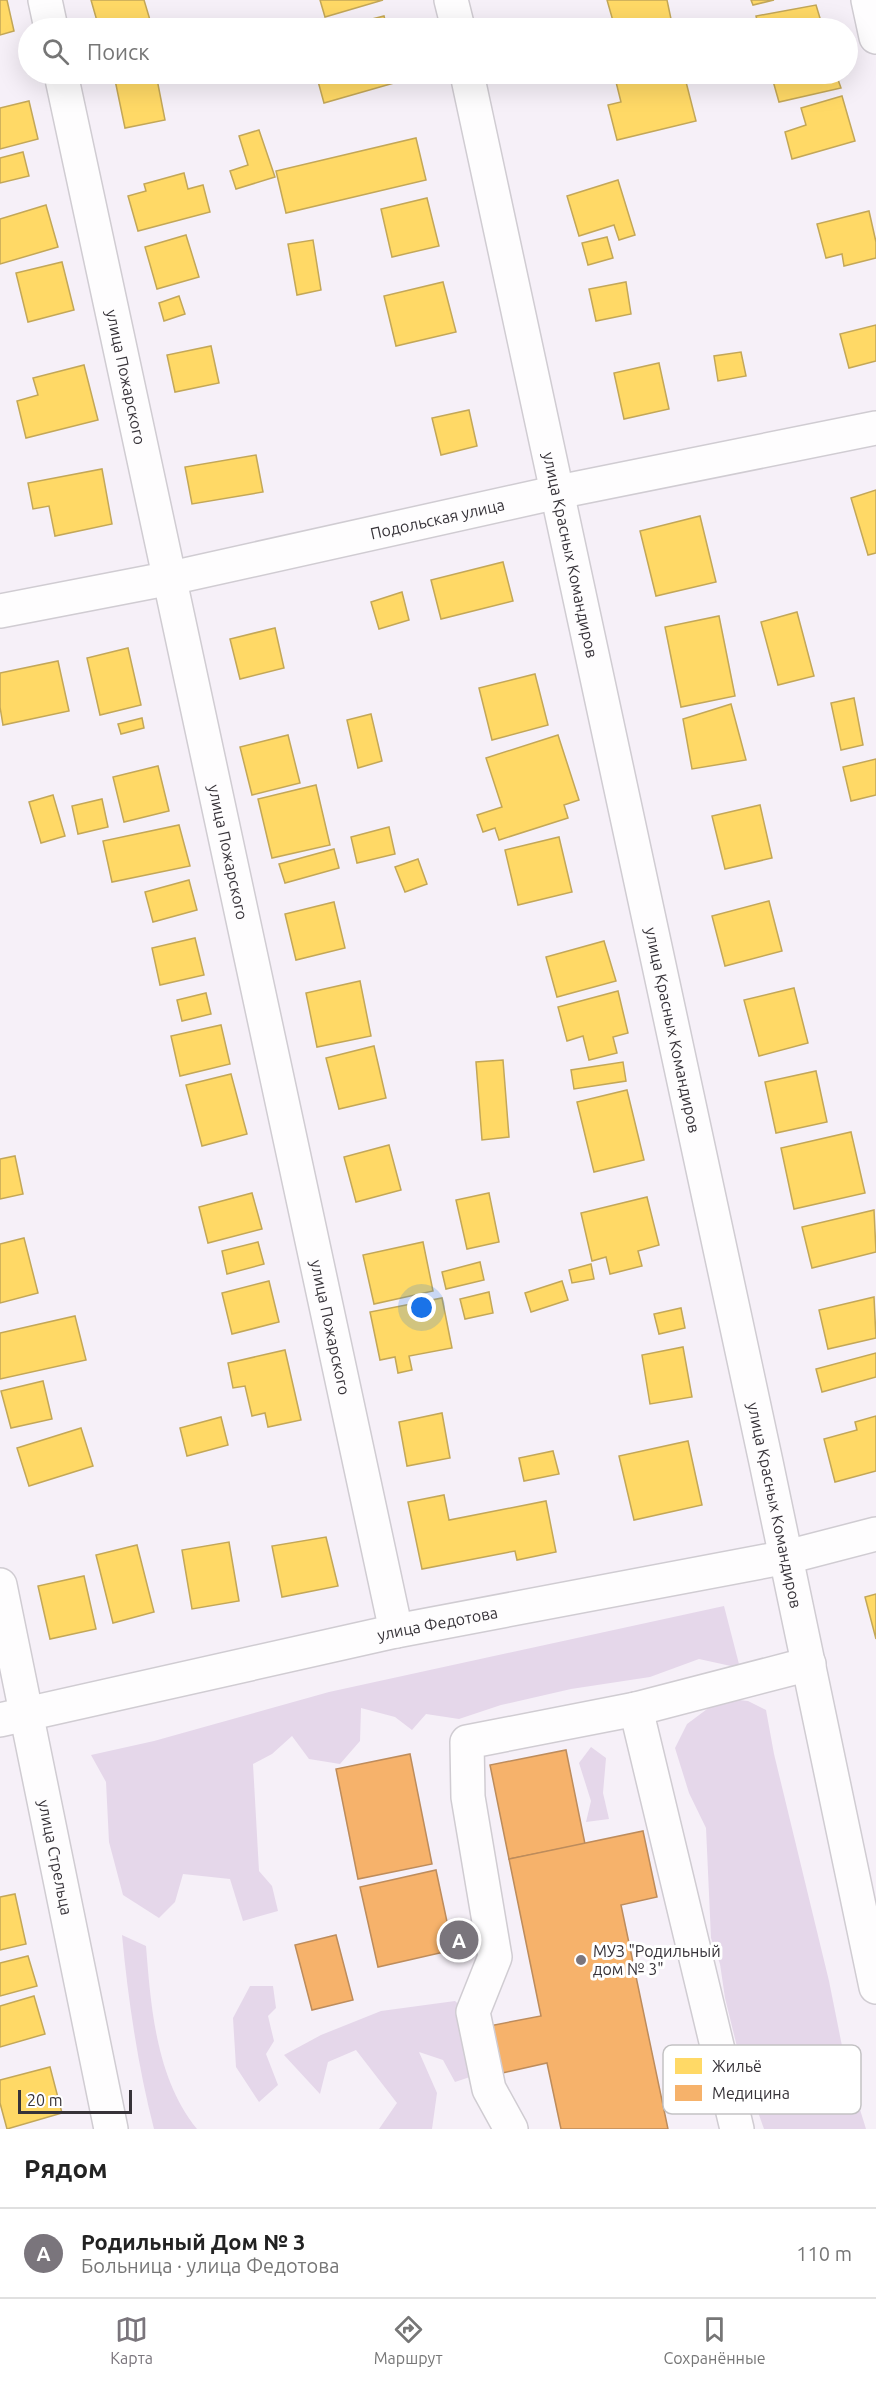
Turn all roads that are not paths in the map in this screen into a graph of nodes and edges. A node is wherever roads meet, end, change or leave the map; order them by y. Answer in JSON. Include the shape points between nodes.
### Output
{"nodes":[{"id":1,"x":45,"y":0,"type":"edge"},
{"id":2,"x":451,"y":0,"type":"edge"},
{"id":3,"x":868,"y":0,"type":"edge"},
{"id":4,"x":49,"y":18,"type":"edge"},
{"id":5,"x":456,"y":18,"type":"edge"},
{"id":6,"x":876,"y":37,"type":"edge"},
{"id":7,"x":63,"y":84,"type":"edge"},
{"id":8,"x":469,"y":84,"type":"edge"},
{"id":9,"x":876,"y":428,"type":"edge"},
{"id":10,"x":558,"y":492,"type":"junction"},
{"id":11,"x":171,"y":578,"type":"junction"},
{"id":12,"x":0,"y":611,"type":"edge"},
{"id":13,"x":876,"y":1534,"type":"edge"},
{"id":14,"x":787,"y":1557,"type":"junction"},
{"id":15,"x":0,"y":1585,"type":"edge"},
{"id":16,"x":396,"y":1632,"type":"junction"},
{"id":17,"x":809,"y":1664,"type":"junction"},
{"id":18,"x":636,"y":1709,"type":"junction"},
{"id":19,"x":13,"y":1717,"type":"edge"},
{"id":20,"x":876,"y":1988,"type":"edge"},
{"id":21,"x":717,"y":2045,"type":"edge"},
{"id":22,"x":733,"y":2114,"type":"edge"},
{"id":23,"x":111,"y":2129,"type":"edge"},
{"id":24,"x":511,"y":2129,"type":"edge"},
{"id":25,"x":737,"y":2129,"type":"edge"}],
"edges":[{"from":1,"to":4,"type":"street"},
{"from":2,"to":5,"type":"street"},
{"from":3,"to":6,"type":"street"},
{"from":7,"to":11,"type":"street","name":"улица Пожарского"},
{"from":8,"to":10,"type":"street","name":"улица Красных Командиров"},
{"from":9,"to":10,"type":"street","name":"Подольская улица"},
{"from":10,"to":11,"type":"street","name":"Подольская улица"},
{"from":10,"to":14,"type":"street","name":"улица Красных Командиров"},
{"from":11,"to":12,"type":"street","name":"Подольская улица"},
{"from":11,"to":16,"type":"street","name":"улица Пожарского"},
{"from":13,"to":14,"type":"street","name":"улица Федотова"},
{"from":14,"to":16,"type":"street","name":"улица Федотова"},
{"from":14,"to":17,"type":"street","name":"улица Красных Командиров"},
{"from":15,"to":19,"type":"street","name":"улица Стрельца"},
{"from":16,"to":19,"type":"street","name":"улица Федотова"},
{"from":17,"to":18,"type":"street"},
{"from":17,"to":20,"type":"street","name":"улица Красных Командиров"},
{"from":18,"to":21,"type":"street"},
{"from":18,"to":24,"type":"street","via":[[466,1742],[468,1797],[495,1957],[473,2012],[489,2089]]},
{"from":19,"to":23,"type":"street","name":"улица Стрельца"},
{"from":22,"to":25,"type":"street"}]}
